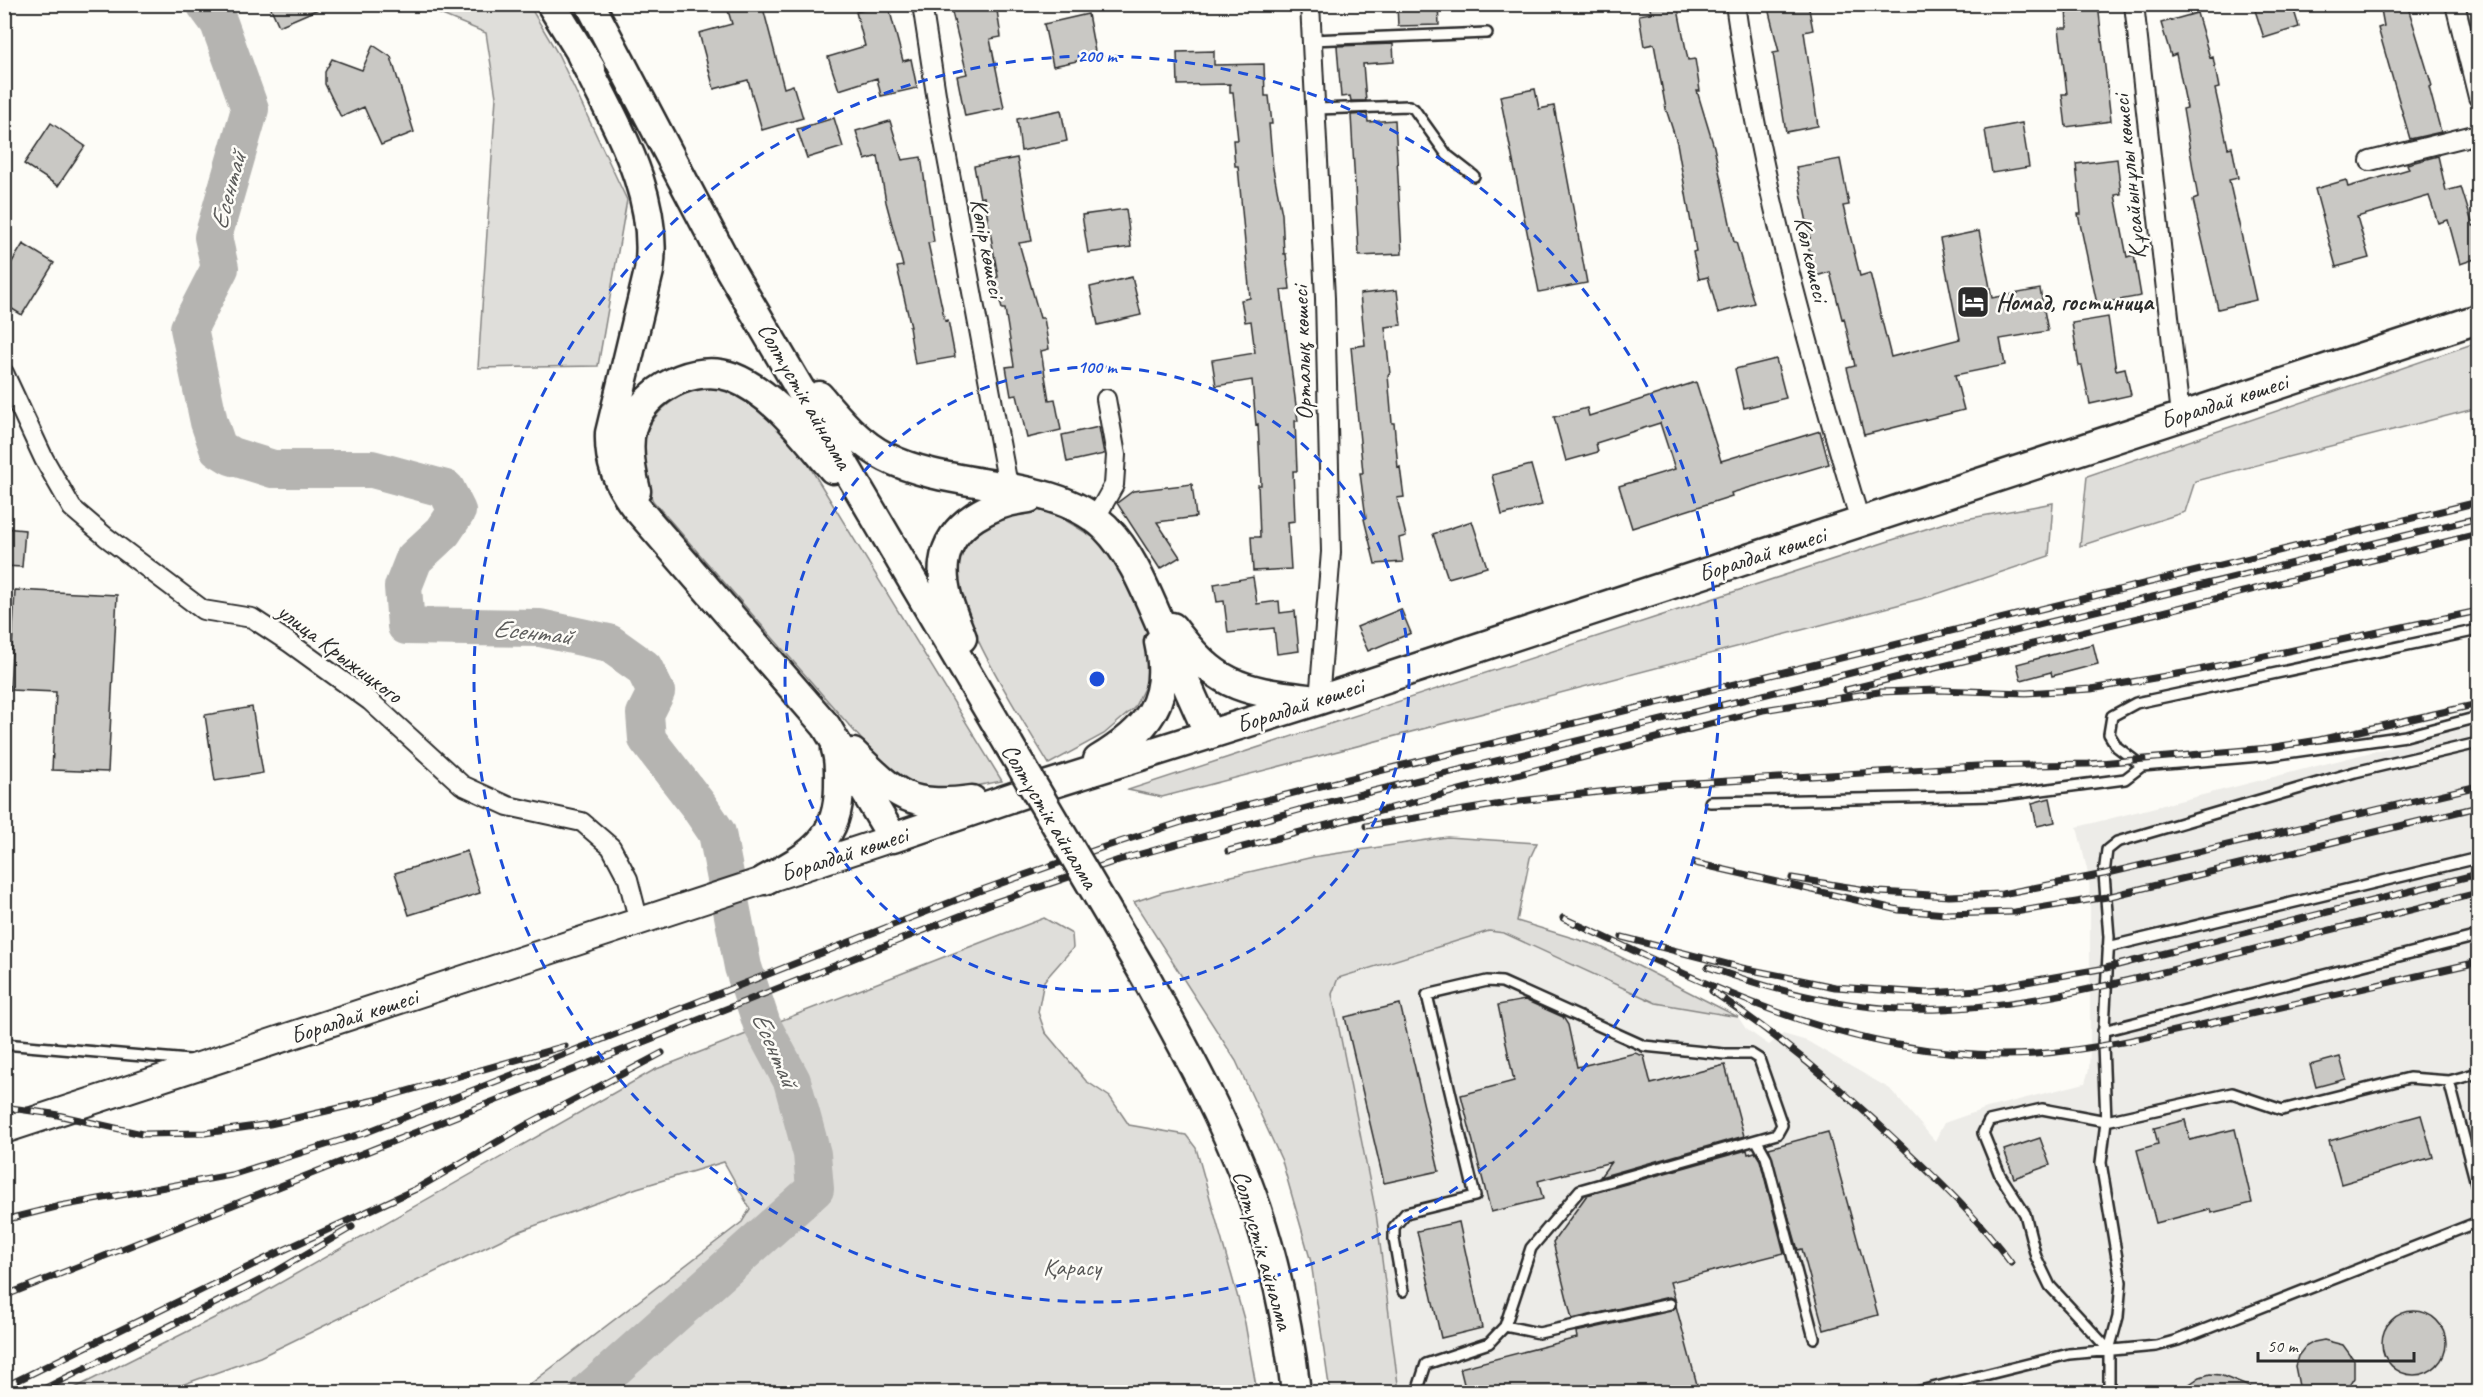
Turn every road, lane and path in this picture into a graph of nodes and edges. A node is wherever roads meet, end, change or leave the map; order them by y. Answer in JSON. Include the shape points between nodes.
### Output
{"nodes":[{"id":1,"x":551,"y":4,"type":"edge"},
{"id":2,"x":590,"y":4,"type":"edge"},
{"id":3,"x":922,"y":4,"type":"edge"},
{"id":4,"x":1310,"y":4,"type":"edge"},
{"id":5,"x":1735,"y":4,"type":"edge"},
{"id":6,"x":2134,"y":4,"type":"edge"},
{"id":7,"x":2456,"y":4,"type":"edge"},
{"id":8,"x":1487,"y":33,"type":"dead end"},
{"id":9,"x":1311,"y":40,"type":"junction"},
{"id":10,"x":581,"y":54,"type":"junction"},
{"id":11,"x":2478,"y":98,"type":"edge"},
{"id":12,"x":1316,"y":109,"type":"junction"},
{"id":13,"x":2478,"y":134,"type":"edge"},
{"id":14,"x":2370,"y":161,"type":"dead end"},
{"id":15,"x":1474,"y":176,"type":"dead end"},
{"id":16,"x":730,"y":270,"type":"junction"},
{"id":17,"x":2478,"y":319,"type":"edge"},
{"id":18,"x":770,"y":337,"type":"junction"},
{"id":19,"x":4,"y":373,"type":"edge"},
{"id":20,"x":1106,"y":399,"type":"dead end"},
{"id":21,"x":2180,"y":415,"type":"junction"},
{"id":22,"x":1010,"y":494,"type":"junction"},
{"id":23,"x":1095,"y":519,"type":"junction"},
{"id":24,"x":878,"y":521,"type":"junction"},
{"id":25,"x":1860,"y":521,"type":"junction"},
{"id":26,"x":654,"y":527,"type":"junction"},
{"id":27,"x":1145,"y":588,"type":"junction"},
{"id":28,"x":2478,"y":630,"type":"edge"},
{"id":29,"x":1319,"y":700,"type":"junction"},
{"id":30,"x":2478,"y":717,"type":"edge"},
{"id":31,"x":826,"y":726,"type":"junction"},
{"id":32,"x":1002,"y":733,"type":"junction"},
{"id":33,"x":1209,"y":734,"type":"junction"},
{"id":34,"x":2478,"y":743,"type":"edge"},
{"id":35,"x":2142,"y":766,"type":"junction"},
{"id":36,"x":1035,"y":789,"type":"junction"},
{"id":37,"x":1710,"y":802,"type":"dead end"},
{"id":38,"x":893,"y":838,"type":"junction"},
{"id":39,"x":2478,"y":858,"type":"edge"},
{"id":40,"x":765,"y":880,"type":"junction"},
{"id":41,"x":639,"y":922,"type":"junction"},
{"id":42,"x":2478,"y":936,"type":"edge"},
{"id":43,"x":2108,"y":947,"type":"junction"},
{"id":44,"x":2103,"y":1031,"type":"junction"},
{"id":45,"x":4,"y":1044,"type":"edge"},
{"id":46,"x":212,"y":1062,"type":"junction"},
{"id":47,"x":2478,"y":1073,"type":"edge"},
{"id":48,"x":2449,"y":1081,"type":"junction"},
{"id":49,"x":2106,"y":1121,"type":"junction"},
{"id":50,"x":4,"y":1130,"type":"edge"},
{"id":51,"x":1757,"y":1141,"type":"junction"},
{"id":52,"x":2478,"y":1191,"type":"edge"},
{"id":53,"x":2478,"y":1222,"type":"edge"},
{"id":54,"x":1403,"y":1291,"type":"dead end"},
{"id":55,"x":1670,"y":1304,"type":"dead end"},
{"id":56,"x":1505,"y":1326,"type":"junction"},
{"id":57,"x":1814,"y":1338,"type":"dead end"},
{"id":58,"x":2109,"y":1350,"type":"junction"},
{"id":59,"x":1296,"y":1392,"type":"edge"},
{"id":60,"x":1416,"y":1392,"type":"edge"},
{"id":61,"x":1916,"y":1392,"type":"edge"},
{"id":62,"x":2109,"y":1392,"type":"edge"}],
"edges":[{"from":1,"to":10,"type":"main road","name":"Солтүстік айналма"},
{"from":2,"to":16,"type":"main road","name":"Солтүстік айналма"},
{"from":3,"to":22,"type":"street","name":"Көпір көшесі"},
{"from":4,"to":9,"type":"street","name":"Орталық көшесі"},
{"from":5,"to":25,"type":"street","name":"Көл көшесі","via":[[1746,86],[1806,340]]},
{"from":6,"to":21,"type":"street","name":"Құсайынұлы көшесі"},
{"from":7,"to":11,"type":"street"},
{"from":8,"to":9,"type":"lane"},
{"from":9,"to":12,"type":"street","name":"Орталық көшесі"},
{"from":10,"to":16,"type":"main road","name":"Солтүстік айналма"},
{"from":10,"to":26,"type":"main road","via":[[634,165],[650,218],[649,271],[610,433],[609,452],[624,492]]},
{"from":12,"to":15,"type":"lane","via":[[1409,106],[1447,155]]},
{"from":12,"to":29,"type":"street","name":"Орталық көшесі","via":[[1331,552]]},
{"from":13,"to":14,"type":"street"},
{"from":16,"to":18,"type":"main road","name":"Солтүстік айналма"},
{"from":17,"to":21,"type":"main road","name":"Боралдай көшесі"},
{"from":18,"to":22,"type":"main road","via":[[859,439],[885,457]]},
{"from":18,"to":24,"type":"main road","name":"Солтүстік айналма"},
{"from":19,"to":41,"type":"street","name":"улица Крыжицкого","via":[[72,508],[203,610],[252,618],[290,643],[370,701],[462,785],[508,806],[582,822],[611,847],[628,879]]},
{"from":20,"to":23,"type":"street","via":[[1116,455],[1114,485]]},
{"from":21,"to":25,"type":"main road","name":"Боралдай көшесі"},
{"from":22,"to":23,"type":"main road","via":[[1052,498]]},
{"from":22,"to":32,"type":"main road","via":[[961,528],[946,552],[944,565],[951,609]]},
{"from":23,"to":27,"type":"main road","via":[[1123,549]]},
{"from":24,"to":26,"type":"main road","via":[[768,399],[732,377],[701,373],[659,391],[642,407],[632,427],[632,474]]},
{"from":24,"to":32,"type":"main road","name":"Солтүстік айналма"},
{"from":25,"to":29,"type":"main road","name":"Боралдай көшесі"},
{"from":26,"to":31,"type":"main road"},
{"from":27,"to":29,"type":"main road","via":[[1190,649],[1217,675],[1252,690]]},
{"from":27,"to":33,"type":"main road"},
{"from":27,"to":36,"type":"main road","via":[[1164,671],[1161,695],[1152,714],[1119,747],[1092,764]]},
{"from":28,"to":35,"type":"lane","via":[[2136,703],[2112,716],[2109,734],[2117,747]]},
{"from":29,"to":33,"type":"main road","name":"Боралдай көшесі"},
{"from":30,"to":35,"type":"lane","via":[[2406,736],[2272,755]]},
{"from":31,"to":36,"type":"main road","via":[[886,784],[912,800],[952,802]]},
{"from":31,"to":38,"type":"main road"},
{"from":31,"to":40,"type":"main road","via":[[840,770],[839,798],[830,832],[801,860]]},
{"from":32,"to":59,"type":"main road","name":"Солтүстік айналма","bridge":true,"via":[[1143,972],[1234,1152],[1276,1274]]},
{"from":33,"to":36,"type":"main road","name":"Боралдай көшесі"},
{"from":34,"to":43,"type":"lane","via":[[2355,772],[2116,842],[2107,850],[2104,874]]},
{"from":35,"to":37,"type":"lane","via":[[2125,780],[1996,796]]},
{"from":36,"to":38,"type":"main road","name":"Боралдай көшесі"},
{"from":38,"to":40,"type":"main road","name":"Боралдай көшесі"},
{"from":39,"to":43,"type":"lane"},
{"from":40,"to":41,"type":"main road","name":"Боралдай көшесі"},
{"from":41,"to":46,"type":"main road","name":"Боралдай көшесі"},
{"from":42,"to":44,"type":"lane"},
{"from":43,"to":44,"type":"lane"},
{"from":44,"to":49,"type":"lane"},
{"from":45,"to":46,"type":"lane"},
{"from":46,"to":50,"type":"main road","name":"Боралдай көшесі"},
{"from":47,"to":48,"type":"lane"},
{"from":48,"to":49,"type":"lane","via":[[2409,1078],[2282,1110],[2232,1093]]},
{"from":48,"to":52,"type":"lane"},
{"from":49,"to":58,"type":"lane","via":[[2101,1163],[2121,1281],[2118,1317]]},
{"from":49,"to":58,"type":"lane","via":[[2042,1109],[1989,1121],[1983,1133],[2000,1175],[2025,1214],[2036,1257],[2050,1286]]},
{"from":51,"to":54,"type":"lane","via":[[1777,1134],[1782,1125],[1759,1059],[1751,1054],[1644,1046],[1502,982],[1487,981],[1427,995],[1476,1196],[1406,1213],[1394,1227]]},
{"from":51,"to":56,"type":"lane","via":[[1580,1190],[1531,1248]]},
{"from":51,"to":57,"type":"lane","via":[[1766,1157]]},
{"from":53,"to":58,"type":"lane","via":[[2178,1340]]},
{"from":55,"to":56,"type":"lane","via":[[1539,1333]]},
{"from":56,"to":60,"type":"lane","via":[[1489,1343],[1426,1364]]},
{"from":58,"to":61,"type":"lane","via":[[2069,1354]]},
{"from":58,"to":62,"type":"lane"}]}
